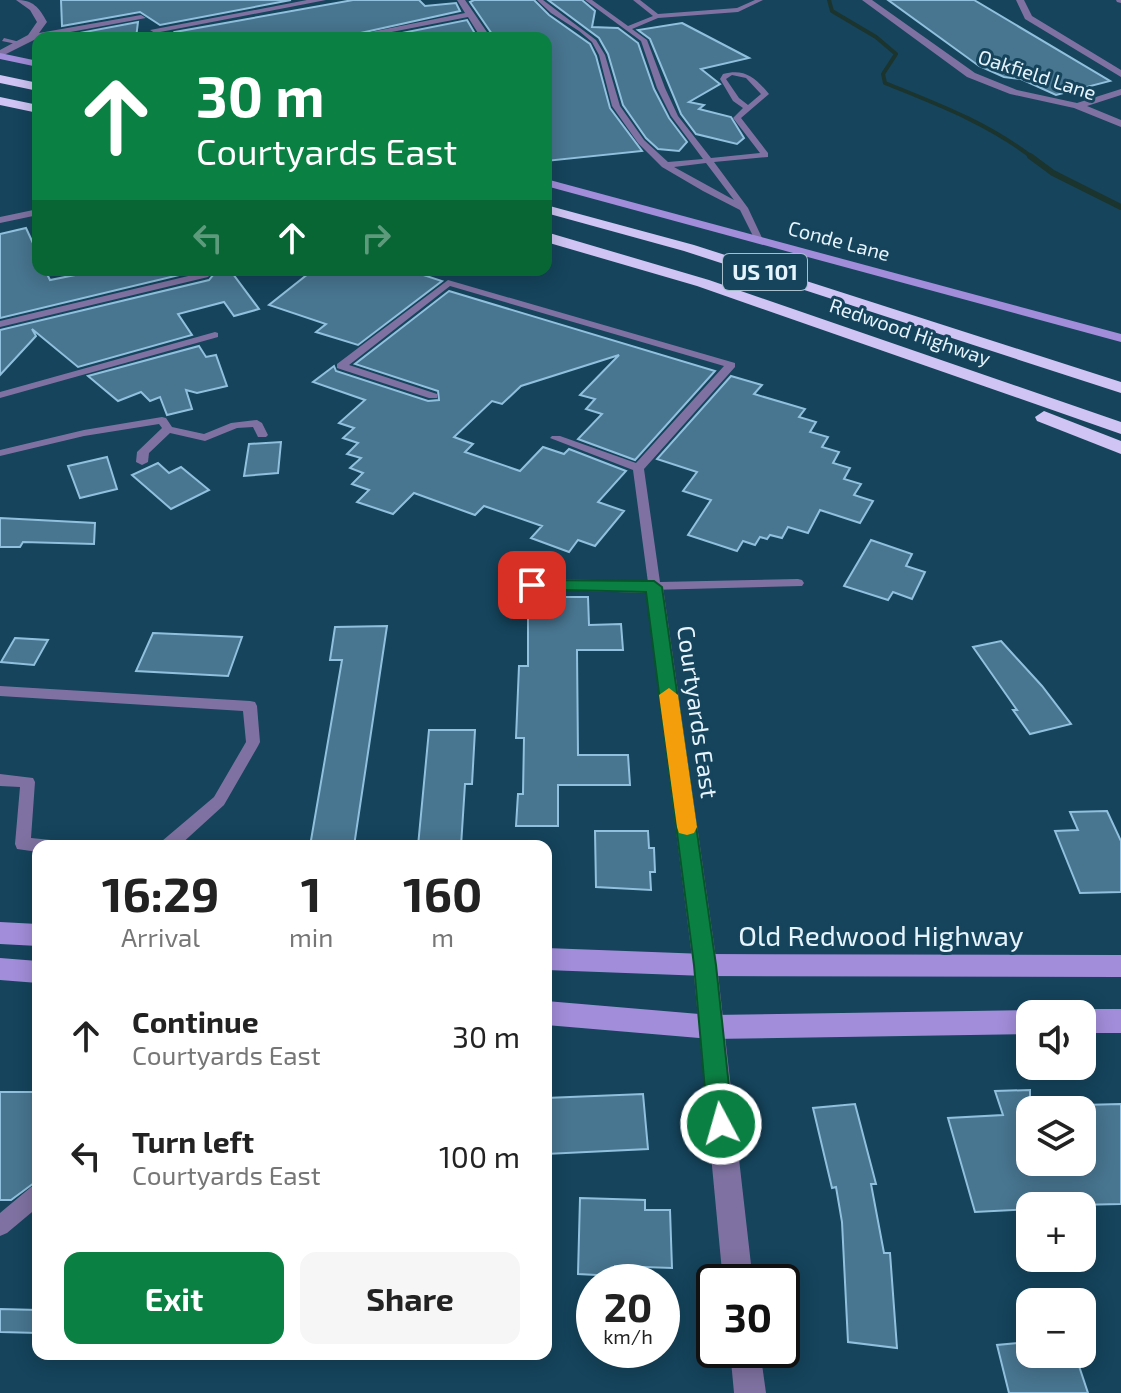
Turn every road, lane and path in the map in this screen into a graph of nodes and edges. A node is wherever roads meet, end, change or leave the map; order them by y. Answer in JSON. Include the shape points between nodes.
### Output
{"nodes":[{"id":1,"x":20,"y":0,"type":"edge"},
{"id":2,"x":322,"y":0,"type":"edge"},
{"id":3,"x":461,"y":0,"type":"edge"},
{"id":4,"x":540,"y":0,"type":"edge"},
{"id":5,"x":588,"y":0,"type":"edge"},
{"id":6,"x":636,"y":0,"type":"edge"},
{"id":7,"x":760,"y":0,"type":"edge"},
{"id":8,"x":866,"y":0,"type":"edge"},
{"id":9,"x":1020,"y":0,"type":"edge"},
{"id":10,"x":133,"y":9,"type":"dead end"},
{"id":11,"x":471,"y":14,"type":"junction"},
{"id":12,"x":657,"y":16,"type":"junction"},
{"id":13,"x":141,"y":18,"type":"junction"},
{"id":14,"x":628,"y":28,"type":"junction"},
{"id":15,"x":35,"y":32,"type":"edge"},
{"id":16,"x":60,"y":32,"type":"edge"},
{"id":17,"x":157,"y":32,"type":"edge"},
{"id":18,"x":166,"y":32,"type":"edge"},
{"id":19,"x":377,"y":32,"type":"edge"},
{"id":20,"x":482,"y":32,"type":"edge"},
{"id":21,"x":31,"y":37,"type":"edge"},
{"id":22,"x":4,"y":40,"type":"dead end"},
{"id":23,"x":21,"y":43,"type":"junction"},
{"id":24,"x":0,"y":55,"type":"edge"},
{"id":25,"x":32,"y":63,"type":"edge"},
{"id":26,"x":1121,"y":74,"type":"edge"},
{"id":27,"x":0,"y":79,"type":"edge"},
{"id":28,"x":32,"y":86,"type":"edge"},
{"id":29,"x":1121,"y":92,"type":"edge"},
{"id":30,"x":0,"y":101,"type":"edge"},
{"id":31,"x":1077,"y":106,"type":"junction"},
{"id":32,"x":746,"y":107,"type":"junction"},
{"id":33,"x":32,"y":108,"type":"edge"},
{"id":34,"x":1121,"y":124,"type":"edge"},
{"id":35,"x":708,"y":161,"type":"junction"},
{"id":36,"x":665,"y":165,"type":"junction"},
{"id":37,"x":552,"y":184,"type":"edge"},
{"id":38,"x":744,"y":208,"type":"junction"},
{"id":39,"x":552,"y":211,"type":"edge"},
{"id":40,"x":32,"y":213,"type":"edge"},
{"id":41,"x":0,"y":220,"type":"edge"},
{"id":42,"x":552,"y":239,"type":"edge"},
{"id":43,"x":759,"y":240,"type":"junction"},
{"id":44,"x":777,"y":275,"type":"junction"},
{"id":45,"x":201,"y":276,"type":"edge"},
{"id":46,"x":756,"y":302,"type":"junction"},
{"id":47,"x":0,"y":324,"type":"edge"},
{"id":48,"x":215,"y":335,"type":"dead end"},
{"id":49,"x":1121,"y":338,"type":"edge"},
{"id":50,"x":1121,"y":373,"type":"edge"},
{"id":51,"x":1121,"y":388,"type":"edge"},
{"id":52,"x":0,"y":395,"type":"edge"},
{"id":53,"x":433,"y":396,"type":"dead end"},
{"id":54,"x":1121,"y":428,"type":"edge"},
{"id":55,"x":168,"y":429,"type":"junction"},
{"id":56,"x":262,"y":435,"type":"dead end"},
{"id":57,"x":556,"y":438,"type":"dead end"},
{"id":58,"x":1121,"y":448,"type":"edge"},
{"id":59,"x":0,"y":453,"type":"edge"},
{"id":60,"x":142,"y":462,"type":"dead end"},
{"id":61,"x":638,"y":468,"type":"junction"},
{"id":62,"x":798,"y":583,"type":"dead end"},
{"id":63,"x":532,"y":585,"type":"dead end"},
{"id":64,"x":654,"y":587,"type":"junction"},
{"id":65,"x":0,"y":691,"type":"edge"},
{"id":66,"x":0,"y":780,"type":"edge"},
{"id":67,"x":175,"y":840,"type":"edge"},
{"id":68,"x":32,"y":845,"type":"edge"},
{"id":69,"x":0,"y":933,"type":"edge"},
{"id":70,"x":32,"y":935,"type":"edge"},
{"id":71,"x":552,"y":959,"type":"edge"},
{"id":72,"x":705,"y":965,"type":"junction"},
{"id":73,"x":1121,"y":966,"type":"edge"},
{"id":74,"x":0,"y":969,"type":"edge"},
{"id":75,"x":32,"y":972,"type":"edge"},
{"id":76,"x":552,"y":1014,"type":"edge"},
{"id":77,"x":1096,"y":1021,"type":"edge"},
{"id":78,"x":1121,"y":1021,"type":"edge"},
{"id":79,"x":1016,"y":1022,"type":"edge"},
{"id":80,"x":711,"y":1027,"type":"junction"},
{"id":81,"x":32,"y":1199,"type":"edge"},
{"id":82,"x":0,"y":1226,"type":"edge"},
{"id":83,"x":736,"y":1264,"type":"edge"},
{"id":84,"x":747,"y":1368,"type":"edge"},
{"id":85,"x":750,"y":1393,"type":"edge"}],
"edges":[{"from":1,"to":15,"type":"street","via":[[38,12],[42,22]]},
{"from":2,"to":18,"type":"street","via":[[246,10]]},
{"from":3,"to":11,"type":"street"},
{"from":4,"to":36,"type":"lane","via":[[596,42],[615,105]]},
{"from":5,"to":14,"type":"lane"},
{"from":6,"to":12,"type":"lane"},
{"from":7,"to":12,"type":"lane","via":[[738,10]]},
{"from":8,"to":31,"type":"street","name":"Oakfield Lane","via":[[971,75],[1014,92]]},
{"from":9,"to":26,"type":"street","via":[[1028,17]]},
{"from":10,"to":13,"type":"street"},
{"from":11,"to":19,"type":"street"},
{"from":11,"to":20,"type":"street"},
{"from":12,"to":14,"type":"lane"},
{"from":13,"to":16,"type":"street"},
{"from":13,"to":17,"type":"street"},
{"from":14,"to":35,"type":"lane","via":[[644,40],[675,116]]},
{"from":21,"to":23,"type":"street"},
{"from":22,"to":23,"type":"lane"},
{"from":23,"to":24,"type":"street"},
{"from":24,"to":25,"type":"street"},
{"from":27,"to":28,"type":"highway"},
{"from":29,"to":31,"type":"street"},
{"from":30,"to":33,"type":"highway"},
{"from":31,"to":34,"type":"street","name":"Oakfield Lane"},
{"from":32,"to":32,"type":"lane","via":[[765,94],[747,75],[725,75]]},
{"from":32,"to":35,"type":"lane","via":[[737,118],[765,155]]},
{"from":35,"to":36,"type":"lane"},
{"from":35,"to":38,"type":"lane"},
{"from":36,"to":38,"type":"lane"},
{"from":37,"to":43,"type":"street","name":"Conde Lane"},
{"from":38,"to":43,"type":"lane"},
{"from":39,"to":44,"type":"highway","name":"Redwood Highway","number":"US 101"},
{"from":40,"to":41,"type":"lane"},
{"from":42,"to":46,"type":"highway","name":"Redwood Highway","number":"US 101"},
{"from":43,"to":49,"type":"street","name":"Conde Lane"},
{"from":44,"to":50,"type":"highway"},
{"from":44,"to":51,"type":"highway","name":"Redwood Highway","number":"US 101"},
{"from":45,"to":47,"type":"lane"},
{"from":46,"to":54,"type":"highway","name":"Redwood Highway","number":"US 101"},
{"from":46,"to":58,"type":"highway"},
{"from":48,"to":52,"type":"lane"},
{"from":53,"to":61,"type":"lane","via":[[341,366],[448,283],[731,365]]},
{"from":55,"to":56,"type":"lane","via":[[205,438],[235,425],[257,423]]},
{"from":55,"to":59,"type":"lane","via":[[162,420]]},
{"from":55,"to":60,"type":"lane","via":[[143,452]]},
{"from":57,"to":61,"type":"lane"},
{"from":61,"to":64,"type":"lane"},
{"from":62,"to":64,"type":"lane"},
{"from":63,"to":64,"type":"street"},
{"from":64,"to":72,"type":"street","name":"Courtyards East"},
{"from":65,"to":67,"type":"lane","via":[[250,706],[253,742],[219,801]]},
{"from":66,"to":68,"type":"lane","via":[[28,782],[23,844]]},
{"from":69,"to":70,"type":"street"},
{"from":71,"to":72,"type":"street","name":"Old Redwood Highway"},
{"from":72,"to":73,"type":"street","name":"Old Redwood Highway"},
{"from":72,"to":80,"type":"street","name":"Courtyards East"},
{"from":74,"to":75,"type":"street"},
{"from":76,"to":80,"type":"street"},
{"from":77,"to":78,"type":"street"},
{"from":79,"to":80,"type":"street"},
{"from":80,"to":83,"type":"street","name":"Courtyards East"},
{"from":81,"to":82,"type":"lane"},
{"from":84,"to":85,"type":"street"}]}
